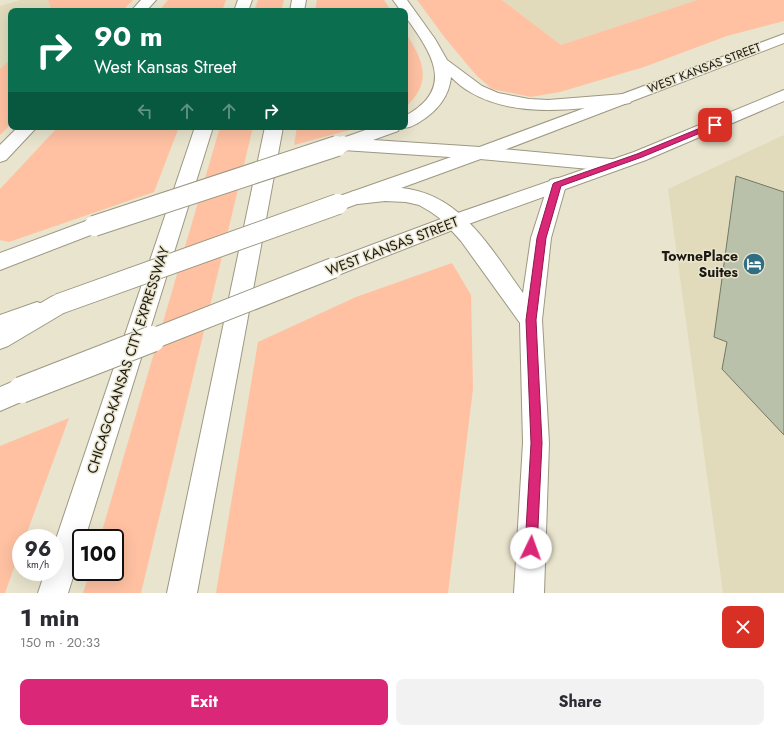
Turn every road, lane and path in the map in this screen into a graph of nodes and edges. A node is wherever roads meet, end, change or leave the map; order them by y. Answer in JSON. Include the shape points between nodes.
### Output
{"nodes":[{"id":1,"x":149,"y":0,"type":"edge"},
{"id":2,"x":141,"y":8,"type":"edge"},
{"id":3,"x":408,"y":11,"type":"edge"},
{"id":4,"x":784,"y":38,"type":"edge"},
{"id":5,"x":441,"y":62,"type":"junction"},
{"id":6,"x":784,"y":95,"type":"edge"},
{"id":7,"x":624,"y":99,"type":"junction"},
{"id":8,"x":408,"y":120,"type":"edge"},
{"id":9,"x":25,"y":130,"type":"edge"},
{"id":10,"x":203,"y":130,"type":"edge"},
{"id":11,"x":273,"y":130,"type":"edge"},
{"id":12,"x":383,"y":130,"type":"edge"},
{"id":13,"x":343,"y":144,"type":"junction"},
{"id":14,"x":480,"y":153,"type":"junction"},
{"id":15,"x":0,"y":156,"type":"edge"},
{"id":16,"x":611,"y":165,"type":"junction"},
{"id":17,"x":557,"y":184,"type":"junction"},
{"id":18,"x":358,"y":197,"type":"junction"},
{"id":19,"x":456,"y":221,"type":"junction"},
{"id":20,"x":0,"y":262,"type":"edge"},
{"id":21,"x":59,"y":304,"type":"junction"},
{"id":22,"x":531,"y":320,"type":"junction"},
{"id":23,"x":0,"y":325,"type":"edge"},
{"id":24,"x":0,"y":340,"type":"edge"},
{"id":25,"x":11,"y":395,"type":"edge"},
{"id":26,"x":53,"y":593,"type":"edge"},
{"id":27,"x":182,"y":593,"type":"edge"},
{"id":28,"x":529,"y":593,"type":"edge"}],
"edges":[{"from":1,"to":2,"type":"highway"},
{"from":3,"to":5,"type":"highway"},
{"from":4,"to":7,"type":"highway","name":"WEST KANSAS STREET"},
{"from":5,"to":7,"type":"highway","via":[[476,89],[497,98],[551,105]]},
{"from":5,"to":8,"type":"highway","via":[[443,79],[437,96],[424,112]]},
{"from":6,"to":16,"type":"highway","name":"WEST KANSAS STREET","via":[[640,156]]},
{"from":7,"to":14,"type":"highway","name":"WEST KANSAS STREET"},
{"from":9,"to":15,"type":"highway"},
{"from":10,"to":26,"type":"highway","name":"CHICAGO-KANSAS CITY EXPRESSWAY"},
{"from":11,"to":27,"type":"highway"},
{"from":12,"to":13,"type":"highway"},
{"from":13,"to":14,"type":"highway"},
{"from":13,"to":20,"type":"highway","bridge":true,"via":[[94,226]]},
{"from":14,"to":16,"type":"highway"},
{"from":14,"to":18,"type":"highway","name":"WEST KANSAS STREET"},
{"from":16,"to":17,"type":"highway","name":"WEST KANSAS STREET"},
{"from":17,"to":19,"type":"highway","name":"WEST KANSAS STREET"},
{"from":17,"to":22,"type":"highway","via":[[541,238]]},
{"from":18,"to":19,"type":"highway","via":[[392,193],[413,196],[433,204]]},
{"from":18,"to":21,"type":"highway","bridge":true},
{"from":19,"to":22,"type":"highway","via":[[481,250]]},
{"from":19,"to":25,"type":"highway","name":"WEST KANSAS STREET","bridge":true},
{"from":21,"to":23,"type":"highway"},
{"from":21,"to":24,"type":"highway"},
{"from":22,"to":28,"type":"highway","via":[[536,443]]}]}
